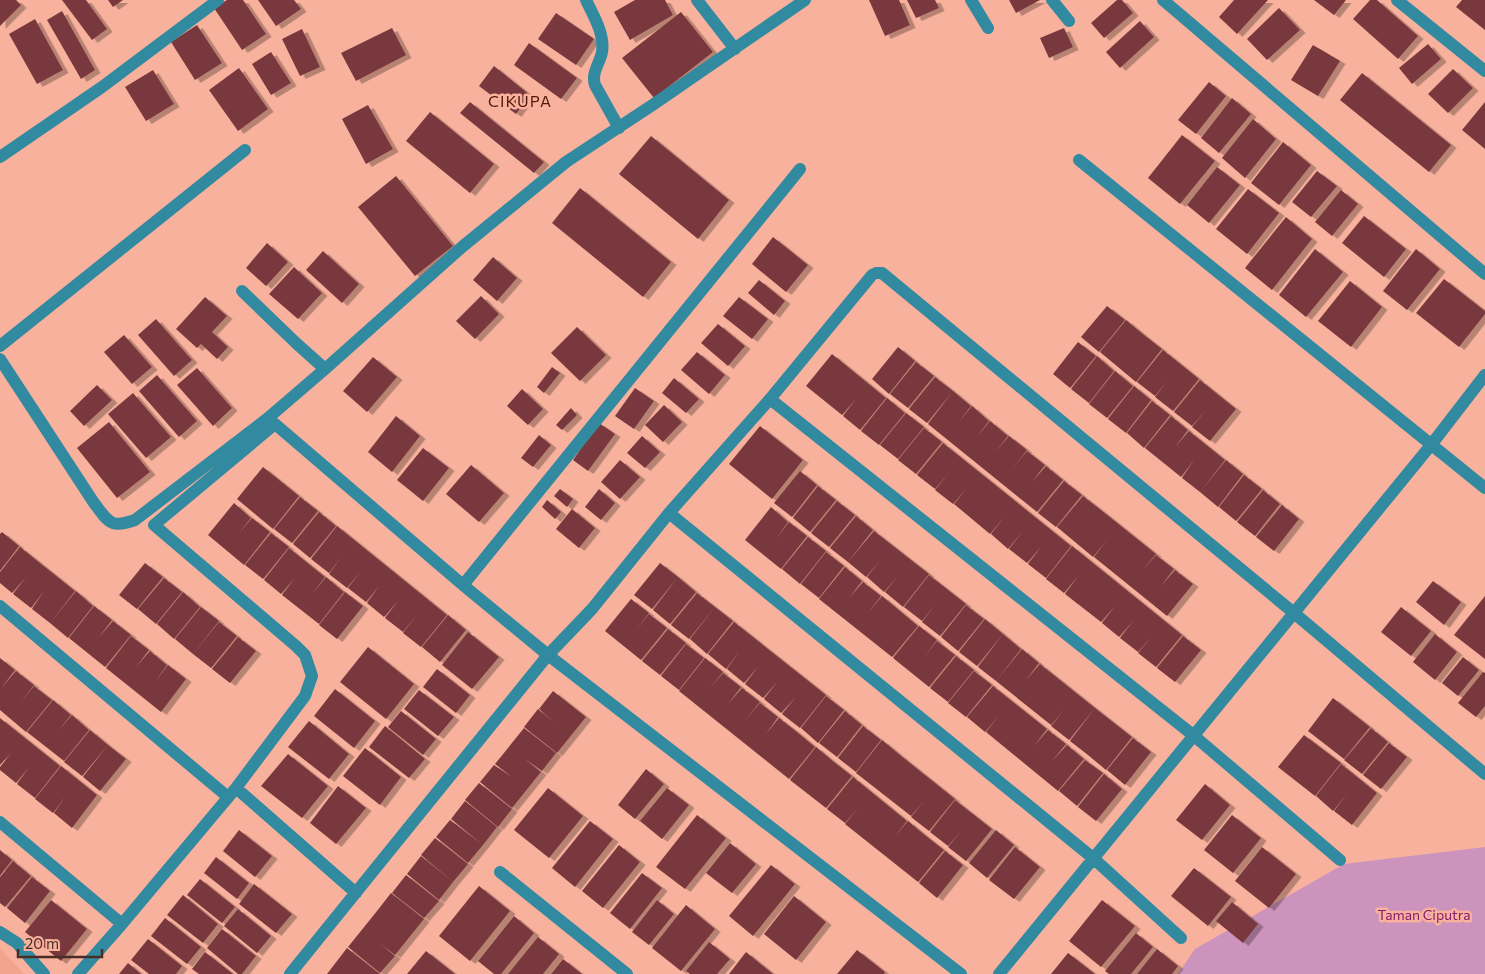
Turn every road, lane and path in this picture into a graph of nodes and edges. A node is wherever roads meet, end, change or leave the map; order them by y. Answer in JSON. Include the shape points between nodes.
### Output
{"nodes":[{"id":1,"x":218,"y":0,"type":"edge"},
{"id":2,"x":586,"y":0,"type":"edge"},
{"id":3,"x":697,"y":0,"type":"edge"},
{"id":4,"x":805,"y":0,"type":"edge"},
{"id":5,"x":970,"y":0,"type":"edge"},
{"id":6,"x":1052,"y":0,"type":"edge"},
{"id":7,"x":1163,"y":0,"type":"edge"},
{"id":8,"x":1397,"y":0,"type":"edge"},
{"id":9,"x":1068,"y":21,"type":"dead end"},
{"id":10,"x":988,"y":28,"type":"dead end"},
{"id":11,"x":735,"y":49,"type":"junction"},
{"id":12,"x":1485,"y":71,"type":"edge"},
{"id":13,"x":619,"y":128,"type":"junction"},
{"id":14,"x":245,"y":150,"type":"dead end"},
{"id":15,"x":0,"y":157,"type":"edge"},
{"id":16,"x":1079,"y":160,"type":"dead end"},
{"id":17,"x":800,"y":170,"type":"dead end"},
{"id":18,"x":1485,"y":274,"type":"edge"},
{"id":19,"x":242,"y":291,"type":"dead end"},
{"id":20,"x":0,"y":346,"type":"edge"},
{"id":21,"x":0,"y":359,"type":"edge"},
{"id":22,"x":325,"y":369,"type":"junction"},
{"id":23,"x":1485,"y":375,"type":"edge"},
{"id":24,"x":770,"y":399,"type":"junction"},
{"id":25,"x":1431,"y":445,"type":"junction"},
{"id":26,"x":1485,"y":488,"type":"edge"},
{"id":27,"x":669,"y":514,"type":"junction"},
{"id":28,"x":463,"y":585,"type":"junction"},
{"id":29,"x":0,"y":606,"type":"edge"},
{"id":30,"x":1294,"y":613,"type":"junction"},
{"id":31,"x":548,"y":655,"type":"junction"},
{"id":32,"x":1193,"y":735,"type":"junction"},
{"id":33,"x":1485,"y":774,"type":"edge"},
{"id":34,"x":232,"y":792,"type":"junction"},
{"id":35,"x":0,"y":822,"type":"edge"},
{"id":36,"x":1093,"y":858,"type":"junction"},
{"id":37,"x":1340,"y":860,"type":"dead end"},
{"id":38,"x":500,"y":872,"type":"dead end"},
{"id":39,"x":356,"y":893,"type":"junction"},
{"id":40,"x":122,"y":924,"type":"junction"},
{"id":41,"x":0,"y":932,"type":"edge"},
{"id":42,"x":1181,"y":938,"type":"dead end"},
{"id":43,"x":44,"y":974,"type":"edge"},
{"id":44,"x":78,"y":974,"type":"edge"},
{"id":45,"x":290,"y":974,"type":"edge"},
{"id":46,"x":627,"y":974,"type":"edge"},
{"id":47,"x":961,"y":974,"type":"edge"},
{"id":48,"x":999,"y":974,"type":"edge"}],
"edges":[{"from":1,"to":15,"type":"street","via":[[102,87]]},
{"from":2,"to":13,"type":"street","via":[[602,41],[602,53],[593,78]]},
{"from":3,"to":11,"type":"street"},
{"from":4,"to":11,"type":"street"},
{"from":5,"to":10,"type":"street"},
{"from":6,"to":9,"type":"street"},
{"from":7,"to":18,"type":"street"},
{"from":8,"to":12,"type":"street"},
{"from":11,"to":13,"type":"street"},
{"from":13,"to":22,"type":"street","via":[[566,162],[462,247]]},
{"from":14,"to":20,"type":"street"},
{"from":16,"to":25,"type":"street"},
{"from":17,"to":28,"type":"street"},
{"from":19,"to":22,"type":"street"},
{"from":21,"to":22,"type":"street","via":[[94,503],[112,523],[118,525],[142,516],[268,418]]},
{"from":23,"to":25,"type":"street"},
{"from":24,"to":27,"type":"street"},
{"from":24,"to":30,"type":"street","via":[[872,275],[882,273]]},
{"from":24,"to":32,"type":"street"},
{"from":25,"to":26,"type":"street"},
{"from":25,"to":30,"type":"street"},
{"from":27,"to":31,"type":"street","via":[[592,610]]},
{"from":27,"to":36,"type":"street"},
{"from":28,"to":31,"type":"street"},
{"from":28,"to":34,"type":"street","via":[[275,424],[154,526],[296,646],[305,655],[312,676],[305,696]]},
{"from":29,"to":34,"type":"street"},
{"from":30,"to":32,"type":"street"},
{"from":30,"to":33,"type":"street"},
{"from":31,"to":39,"type":"street"},
{"from":31,"to":47,"type":"street"},
{"from":32,"to":36,"type":"street"},
{"from":32,"to":37,"type":"street"},
{"from":34,"to":39,"type":"street"},
{"from":34,"to":40,"type":"street"},
{"from":35,"to":40,"type":"street"},
{"from":36,"to":42,"type":"street"},
{"from":36,"to":48,"type":"street"},
{"from":38,"to":46,"type":"street"},
{"from":39,"to":45,"type":"street"},
{"from":40,"to":44,"type":"street"},
{"from":41,"to":43,"type":"street","via":[[17,943]]}]}
